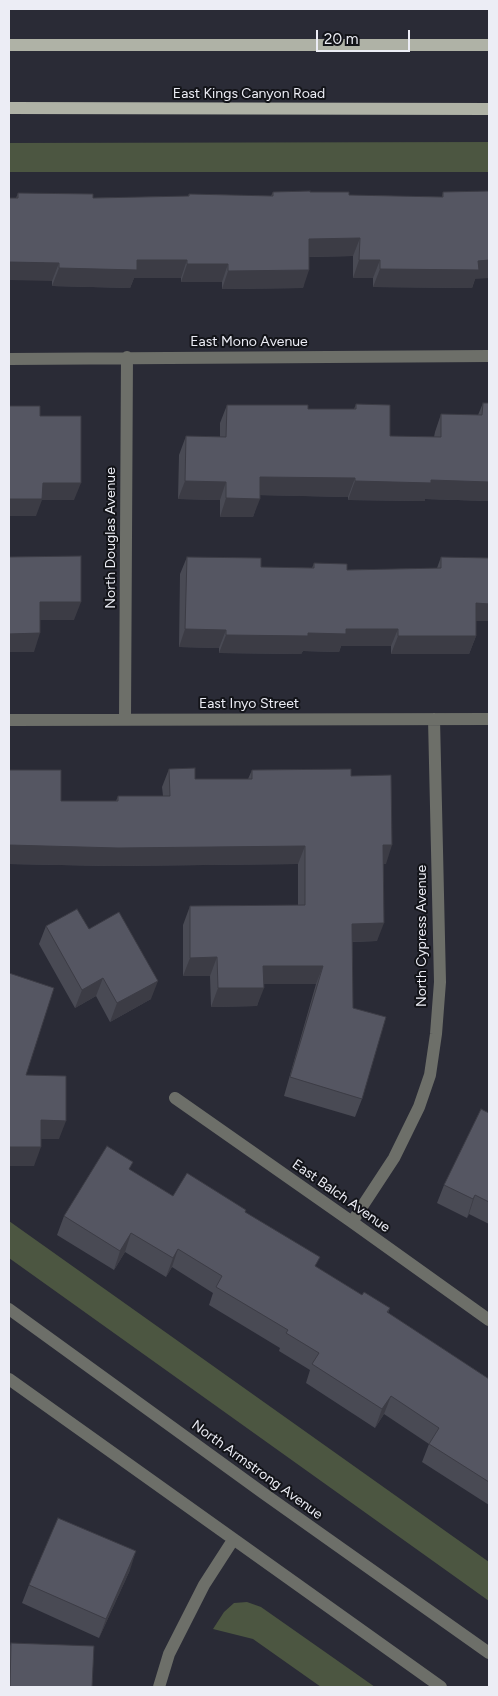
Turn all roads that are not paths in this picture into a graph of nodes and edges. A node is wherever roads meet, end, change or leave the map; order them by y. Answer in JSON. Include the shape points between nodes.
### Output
{"nodes":[{"id":1,"x":9,"y":45,"type":"edge"},
{"id":2,"x":489,"y":45,"type":"edge"},
{"id":3,"x":9,"y":108,"type":"edge"},
{"id":4,"x":489,"y":109,"type":"edge"},
{"id":5,"x":489,"y":356,"type":"edge"},
{"id":6,"x":128,"y":357,"type":"junction"},
{"id":7,"x":9,"y":359,"type":"edge"},
{"id":8,"x":489,"y":719,"type":"edge"},
{"id":9,"x":9,"y":720,"type":"edge"},
{"id":10,"x":124,"y":720,"type":"junction"},
{"id":11,"x":434,"y":720,"type":"junction"},
{"id":12,"x":175,"y":1098,"type":"dead end"},
{"id":13,"x":352,"y":1222,"type":"junction"},
{"id":14,"x":9,"y":1309,"type":"edge"},
{"id":15,"x":489,"y":1320,"type":"edge"},
{"id":16,"x":9,"y":1379,"type":"edge"},
{"id":17,"x":233,"y":1540,"type":"junction"},
{"id":18,"x":489,"y":1652,"type":"edge"},
{"id":19,"x":160,"y":1687,"type":"edge"},
{"id":20,"x":441,"y":1687,"type":"edge"}],
"edges":[{"from":1,"to":2,"type":"main road"},
{"from":3,"to":4,"type":"main road","name":"East Kings Canyon Road"},
{"from":5,"to":6,"type":"street","name":"East Mono Avenue"},
{"from":6,"to":7,"type":"street","name":"East Mono Avenue"},
{"from":6,"to":10,"type":"street","name":"North Douglas Avenue"},
{"from":8,"to":11,"type":"street","name":"East Inyo Street"},
{"from":9,"to":10,"type":"street","name":"East Inyo Street"},
{"from":10,"to":11,"type":"street","name":"East Inyo Street"},
{"from":11,"to":13,"type":"street","name":"North Cypress Avenue","via":[[440,982],[430,1075],[419,1107],[394,1158]]},
{"from":12,"to":13,"type":"street","name":"East Balch Avenue"},
{"from":13,"to":15,"type":"street","name":"East Balch Avenue"},
{"from":14,"to":18,"type":"street","name":"North Armstrong Avenue"},
{"from":16,"to":17,"type":"street"},
{"from":17,"to":19,"type":"street","via":[[204,1585],[169,1654]]},
{"from":17,"to":20,"type":"street"}]}
